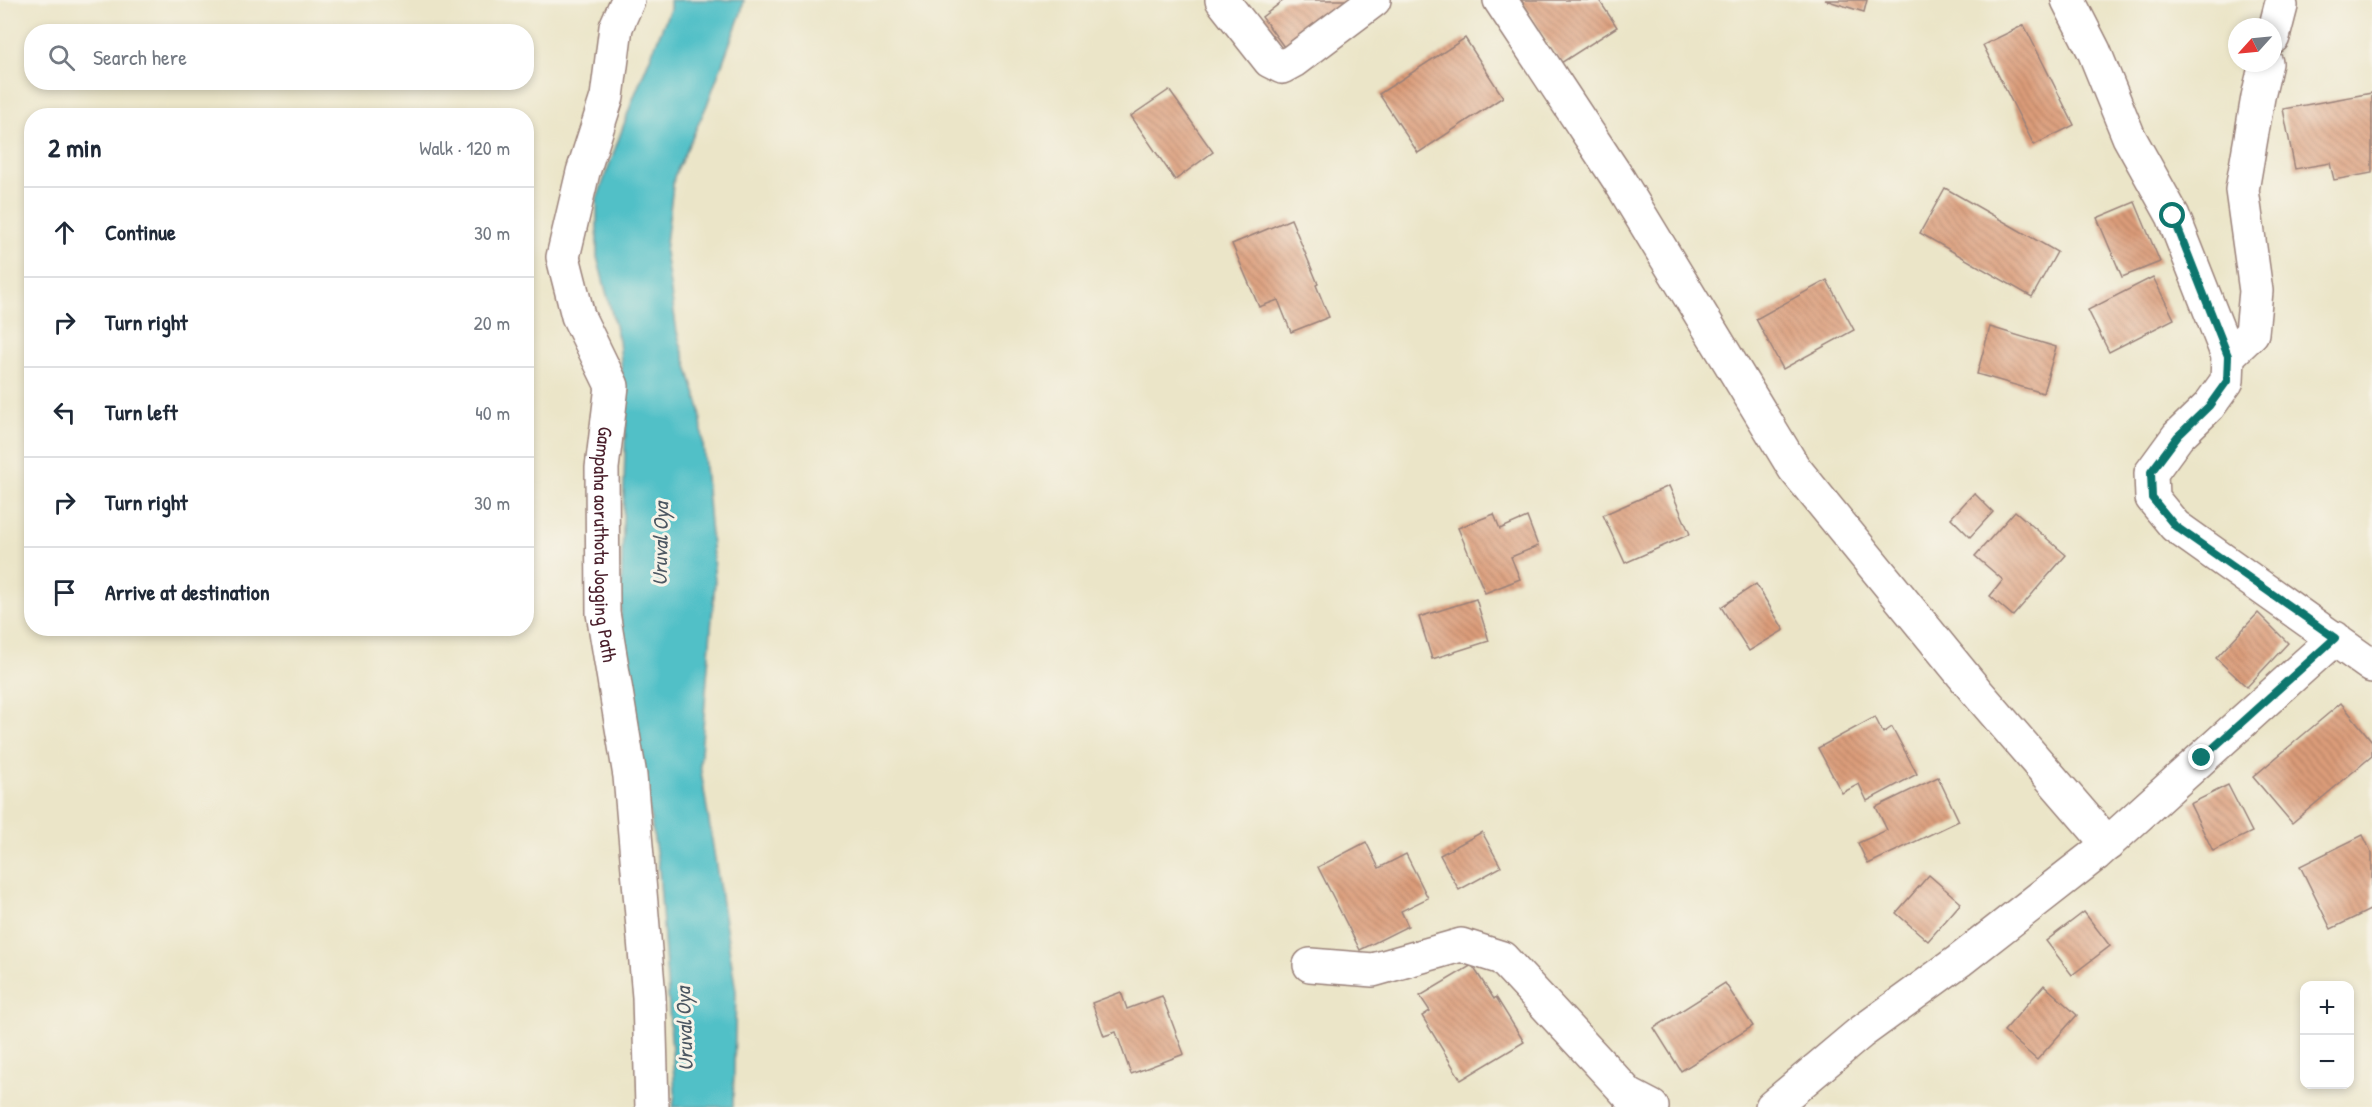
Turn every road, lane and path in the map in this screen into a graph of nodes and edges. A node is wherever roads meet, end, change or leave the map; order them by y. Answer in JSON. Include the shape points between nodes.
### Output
{"nodes":[{"id":1,"x":628,"y":0,"type":"edge"},
{"id":2,"x":1222,"y":0,"type":"edge"},
{"id":3,"x":1374,"y":0,"type":"edge"},
{"id":4,"x":1500,"y":0,"type":"edge"},
{"id":5,"x":2068,"y":0,"type":"edge"},
{"id":6,"x":2281,"y":6,"type":"dead end"},
{"id":7,"x":2278,"y":18,"type":"edge"},
{"id":8,"x":2264,"y":72,"type":"edge"},
{"id":9,"x":2228,"y":356,"type":"junction"},
{"id":10,"x":2335,"y":638,"type":"junction"},
{"id":11,"x":2372,"y":666,"type":"edge"},
{"id":12,"x":2108,"y":844,"type":"junction"},
{"id":13,"x":1310,"y":965,"type":"dead end"},
{"id":14,"x":652,"y":1107,"type":"edge"},
{"id":15,"x":1652,"y":1107,"type":"edge"},
{"id":16,"x":1772,"y":1107,"type":"edge"}],
"edges":[{"from":1,"to":14,"type":"street","name":"Gampaha aoruthota Jogging Path","via":[[616,27],[607,98],[583,172],[563,257],[578,316],[612,386],[602,468],[603,613],[630,776],[650,997]]},
{"from":2,"to":3,"type":"street","via":[[1270,60],[1282,67]]},
{"from":4,"to":12,"type":"street","via":[[1619,180],[1794,468],[1976,691]]},
{"from":5,"to":9,"type":"street","via":[[2094,51],[2129,137],[2173,216]]},
{"from":6,"to":7,"type":"street"},
{"from":8,"to":9,"type":"street","via":[[2242,190],[2256,291],[2253,333]]},
{"from":9,"to":10,"type":"street","via":[[2227,381],[2151,472],[2152,498],[2175,526]]},
{"from":10,"to":11,"type":"street"},
{"from":10,"to":12,"type":"street"},
{"from":12,"to":16,"type":"street","via":[[1860,1033]]},
{"from":13,"to":15,"type":"street","via":[[1373,970],[1461,945],[1502,958],[1629,1095]]}]}
